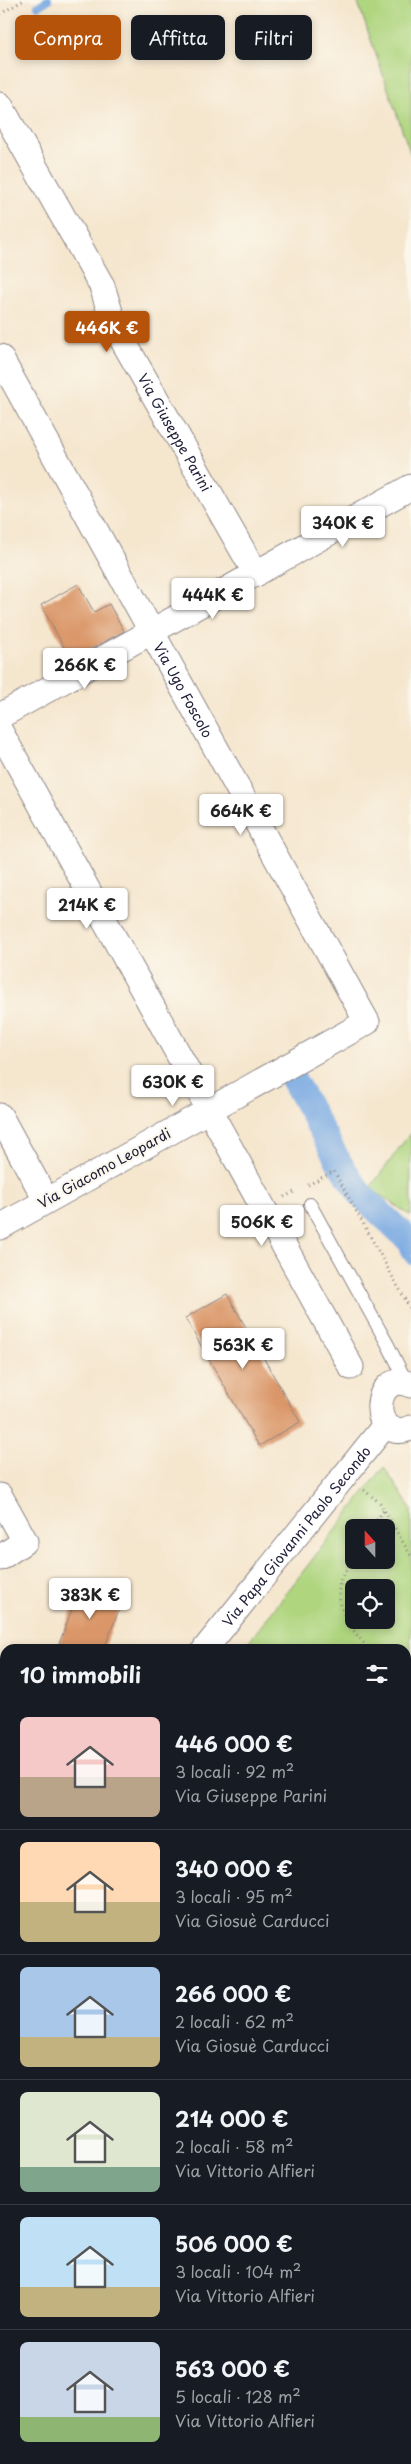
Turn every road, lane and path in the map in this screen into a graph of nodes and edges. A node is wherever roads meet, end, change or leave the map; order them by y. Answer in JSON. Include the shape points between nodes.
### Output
{"nodes":[{"id":1,"x":24,"y":0,"type":"edge"},
{"id":2,"x":0,"y":14,"type":"edge"},
{"id":3,"x":0,"y":105,"type":"edge"},
{"id":4,"x":0,"y":358,"type":"edge"},
{"id":5,"x":411,"y":487,"type":"edge"},
{"id":6,"x":256,"y":574,"type":"junction"},
{"id":7,"x":151,"y":630,"type":"junction"},
{"id":8,"x":0,"y":716,"type":"edge"},
{"id":9,"x":0,"y":731,"type":"edge"},
{"id":10,"x":366,"y":1022,"type":"joint"},
{"id":11,"x":209,"y":1109,"type":"junction"},
{"id":12,"x":0,"y":1116,"type":"edge"},
{"id":13,"x":46,"y":1200,"type":"junction"},
{"id":14,"x":279,"y":1200,"type":"dead end"},
{"id":15,"x":310,"y":1204,"type":"dead end"},
{"id":16,"x":0,"y":1227,"type":"edge"},
{"id":17,"x":411,"y":1310,"type":"edge"},
{"id":18,"x":351,"y":1366,"type":"dead end"},
{"id":19,"x":409,"y":1384,"type":"edge"},
{"id":20,"x":386,"y":1424,"type":"junction"},
{"id":21,"x":411,"y":1428,"type":"edge"},
{"id":22,"x":361,"y":1488,"type":"dead end"},
{"id":23,"x":0,"y":1496,"type":"edge"},
{"id":24,"x":384,"y":1510,"type":"junction"},
{"id":25,"x":378,"y":1519,"type":"edge"},
{"id":26,"x":411,"y":1556,"type":"edge"},
{"id":27,"x":0,"y":1558,"type":"edge"},
{"id":28,"x":347,"y":1569,"type":"edge"},
{"id":29,"x":210,"y":1644,"type":"edge"},
{"id":30,"x":364,"y":1644,"type":"edge"}],
"edges":[{"from":1,"to":2,"type":"path"},
{"from":3,"to":6,"type":"street","name":"Via Giuseppe Parini","via":[[102,286],[114,325]]},
{"from":4,"to":7,"type":"street","name":"Via Ugo Foscolo"},
{"from":5,"to":6,"type":"street"},
{"from":6,"to":7,"type":"street"},
{"from":7,"to":8,"type":"street"},
{"from":7,"to":10,"type":"street","name":"Via Ugo Foscolo"},
{"from":9,"to":11,"type":"street"},
{"from":10,"to":11,"type":"street","name":"Via Giacomo Leopardi"},
{"from":11,"to":13,"type":"street","name":"Via Giacomo Leopardi"},
{"from":11,"to":18,"type":"street"},
{"from":12,"to":13,"type":"street"},
{"from":13,"to":16,"type":"street","name":"Via Giacomo Leopardi"},
{"from":14,"to":17,"type":"path","via":[[334,1171]]},
{"from":15,"to":19,"type":"lane"},
{"from":19,"to":20,"type":"street","via":[[397,1383],[383,1393],[380,1415]]},
{"from":20,"to":21,"type":"street","via":[[396,1430]]},
{"from":20,"to":29,"type":"street","name":"Via Papa Giovanni Paolo Secondo"},
{"from":22,"to":24,"type":"path"},
{"from":23,"to":27,"type":"street","via":[[26,1541]]},
{"from":24,"to":25,"type":"path"},
{"from":24,"to":26,"type":"path"},
{"from":28,"to":30,"type":"path","via":[[340,1581],[341,1609],[350,1628]]}]}
